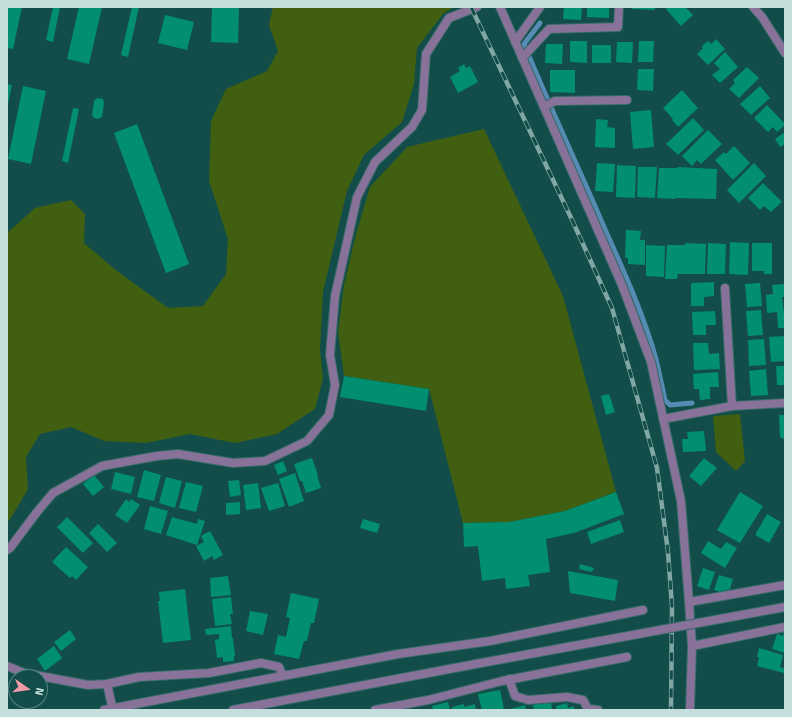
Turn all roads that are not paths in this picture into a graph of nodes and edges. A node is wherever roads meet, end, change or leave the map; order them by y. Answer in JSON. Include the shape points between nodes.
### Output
{"nodes":[{"id":1,"x":477,"y":7,"type":"edge"},
{"id":2,"x":500,"y":7,"type":"edge"},
{"id":3,"x":540,"y":7,"type":"edge"},
{"id":4,"x":619,"y":7,"type":"edge"},
{"id":5,"x":753,"y":7,"type":"edge"},
{"id":6,"x":515,"y":42,"type":"junction"},
{"id":7,"x":785,"y":53,"type":"edge"},
{"id":8,"x":522,"y":58,"type":"junction"},
{"id":9,"x":627,"y":100,"type":"dead end"},
{"id":10,"x":544,"y":107,"type":"junction"},
{"id":11,"x":725,"y":288,"type":"dead end"},
{"id":12,"x":785,"y":403,"type":"edge"},
{"id":13,"x":732,"y":406,"type":"junction"},
{"id":14,"x":663,"y":419,"type":"junction"},
{"id":15,"x":7,"y":550,"type":"edge"},
{"id":16,"x":785,"y":585,"type":"edge"},
{"id":17,"x":690,"y":602,"type":"junction"},
{"id":18,"x":785,"y":607,"type":"edge"},
{"id":19,"x":643,"y":610,"type":"dead end"},
{"id":20,"x":785,"y":627,"type":"edge"},
{"id":21,"x":692,"y":646,"type":"junction"},
{"id":22,"x":627,"y":657,"type":"dead end"},
{"id":23,"x":7,"y":666,"type":"edge"},
{"id":24,"x":283,"y":676,"type":"junction"},
{"id":25,"x":509,"y":679,"type":"junction"},
{"id":26,"x":106,"y":684,"type":"junction"},
{"id":27,"x":113,"y":709,"type":"edge"},
{"id":28,"x":104,"y":710,"type":"edge"},
{"id":29,"x":233,"y":710,"type":"edge"},
{"id":30,"x":375,"y":710,"type":"edge"},
{"id":31,"x":598,"y":710,"type":"edge"},
{"id":32,"x":690,"y":710,"type":"edge"}],
"edges":[{"from":1,"to":15,"type":"street","via":[[449,18],[426,54],[422,110],[412,127],[376,162],[357,196],[335,296],[330,355],[335,385],[329,415],[307,441],[265,461],[233,463],[178,454],[102,466],[53,493]]},
{"from":2,"to":6,"type":"street"},
{"from":3,"to":6,"type":"street"},
{"from":4,"to":8,"type":"street","via":[[618,27],[549,29]]},
{"from":5,"to":7,"type":"street"},
{"from":6,"to":8,"type":"street"},
{"from":8,"to":10,"type":"street"},
{"from":9,"to":10,"type":"street","via":[[554,101]]},
{"from":10,"to":14,"type":"street","via":[[622,285],[651,362]]},
{"from":11,"to":13,"type":"street"},
{"from":12,"to":13,"type":"street"},
{"from":13,"to":14,"type":"street"},
{"from":14,"to":17,"type":"street","via":[[681,501]]},
{"from":16,"to":17,"type":"street"},
{"from":17,"to":21,"type":"street"},
{"from":18,"to":29,"type":"street","bridge":true},
{"from":19,"to":24,"type":"street","via":[[490,641],[398,654]]},
{"from":20,"to":21,"type":"street"},
{"from":21,"to":32,"type":"street"},
{"from":22,"to":25,"type":"street"},
{"from":23,"to":26,"type":"street","via":[[24,673],[88,685]]},
{"from":24,"to":26,"type":"street","via":[[279,667],[261,663],[209,673],[139,677]]},
{"from":24,"to":27,"type":"street"},
{"from":25,"to":30,"type":"street","via":[[428,700]]},
{"from":25,"to":31,"type":"street","via":[[515,696],[528,700],[567,697],[583,700],[588,709]]},
{"from":26,"to":27,"type":"street"},
{"from":27,"to":28,"type":"street"}]}
